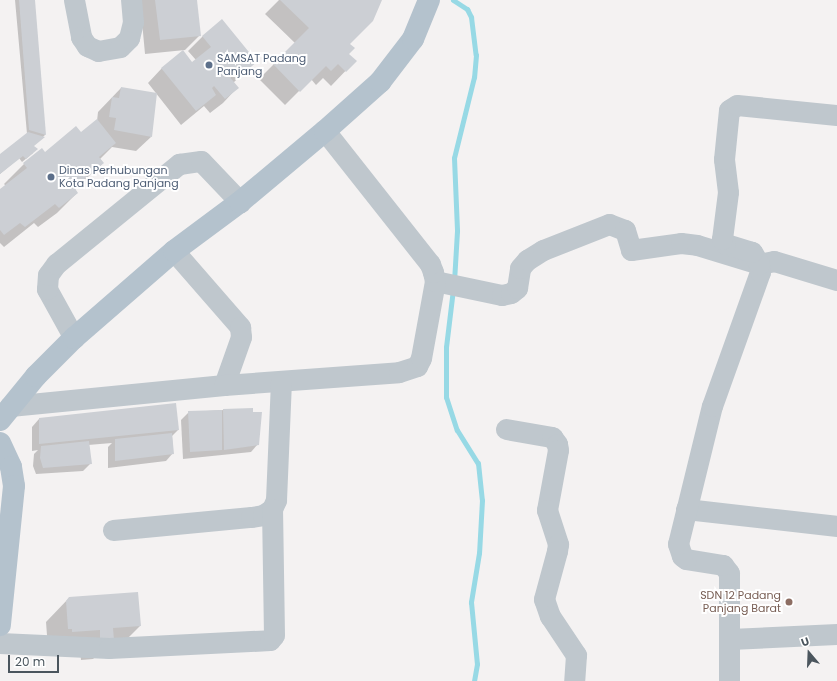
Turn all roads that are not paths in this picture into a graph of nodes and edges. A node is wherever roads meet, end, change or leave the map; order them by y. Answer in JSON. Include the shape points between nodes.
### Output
{"nodes":[{"id":1,"x":74,"y":0,"type":"edge"},
{"id":2,"x":131,"y":0,"type":"edge"},
{"id":3,"x":428,"y":0,"type":"edge"},
{"id":4,"x":837,"y":115,"type":"edge"},
{"id":5,"x":325,"y":131,"type":"junction"},
{"id":6,"x":240,"y":202,"type":"junction"},
{"id":7,"x":174,"y":251,"type":"junction"},
{"id":8,"x":759,"y":264,"type":"junction"},
{"id":9,"x":837,"y":280,"type":"edge"},
{"id":10,"x":435,"y":281,"type":"junction"},
{"id":11,"x":74,"y":338,"type":"junction"},
{"id":12,"x":281,"y":382,"type":"junction"},
{"id":13,"x":224,"y":385,"type":"junction"},
{"id":14,"x":5,"y":413,"type":"edge"},
{"id":15,"x":506,"y":429,"type":"dead end"},
{"id":16,"x":3,"y":447,"type":"edge"},
{"id":17,"x":272,"y":509,"type":"junction"},
{"id":18,"x":686,"y":509,"type":"junction"},
{"id":19,"x":837,"y":526,"type":"edge"},
{"id":20,"x":114,"y":530,"type":"dead end"},
{"id":21,"x":0,"y":625,"type":"edge"},
{"id":22,"x":837,"y":634,"type":"edge"},
{"id":23,"x":730,"y":639,"type":"junction"},
{"id":24,"x":0,"y":643,"type":"edge"},
{"id":25,"x":574,"y":681,"type":"edge"},
{"id":26,"x":729,"y":681,"type":"edge"}],
"edges":[{"from":1,"to":2,"type":"street","via":[[81,37],[87,46],[98,51],[120,47],[130,38],[134,22]]},
{"from":3,"to":5,"type":"main road","via":[[413,39],[380,82]]},
{"from":4,"to":8,"type":"street","via":[[737,105],[729,110],[724,159],[728,192],[722,239],[725,244],[752,252]]},
{"from":5,"to":6,"type":"main road"},
{"from":5,"to":10,"type":"street","via":[[430,264]]},
{"from":6,"to":7,"type":"main road"},
{"from":6,"to":11,"type":"street","via":[[201,161],[178,164],[56,264],[48,275],[47,289]]},
{"from":7,"to":11,"type":"main road"},
{"from":7,"to":13,"type":"street","via":[[240,327],[241,337]]},
{"from":8,"to":9,"type":"street","via":[[774,261]]},
{"from":8,"to":10,"type":"street","via":[[697,245],[681,243],[631,250],[626,230],[609,224],[543,250],[527,260],[520,268],[517,288],[511,293],[502,295]]},
{"from":8,"to":18,"type":"street","via":[[760,272],[712,406]]},
{"from":10,"to":12,"type":"street","via":[[421,358],[417,366],[398,372]]},
{"from":11,"to":14,"type":"main road"},
{"from":12,"to":13,"type":"street"},
{"from":12,"to":17,"type":"street","via":[[276,500]]},
{"from":13,"to":14,"type":"street"},
{"from":15,"to":25,"type":"street","via":[[556,440],[558,450],[547,510],[558,544],[544,599],[550,616],[576,655]]},
{"from":16,"to":21,"type":"main road","via":[[14,486]]},
{"from":17,"to":20,"type":"street","via":[[263,515],[251,517]]},
{"from":17,"to":24,"type":"street","via":[[274,635],[270,640],[109,648]]},
{"from":18,"to":19,"type":"street"},
{"from":18,"to":23,"type":"street","via":[[678,544],[679,551],[686,559],[726,568],[729,573]]},
{"from":22,"to":23,"type":"street"},
{"from":23,"to":26,"type":"street"}]}
